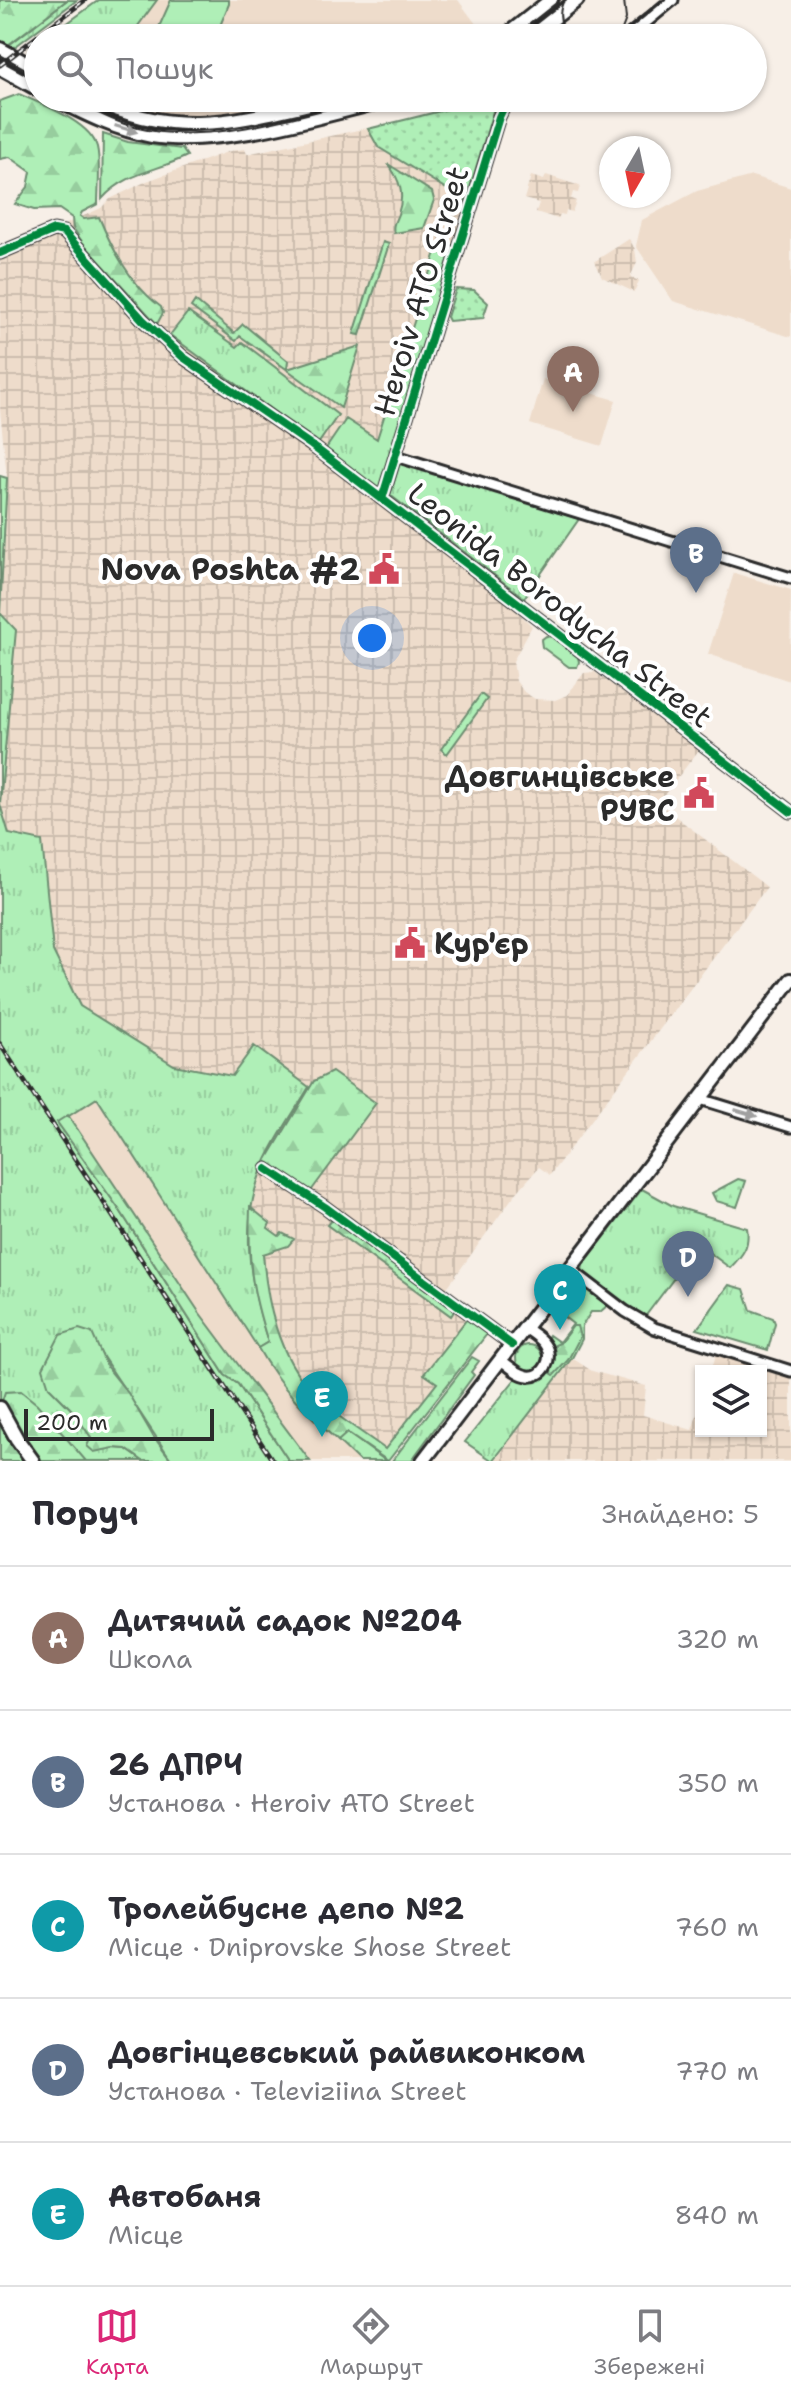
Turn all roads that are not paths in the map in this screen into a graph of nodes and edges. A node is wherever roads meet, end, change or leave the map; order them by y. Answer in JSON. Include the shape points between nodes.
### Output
{"nodes":[{"id":1,"x":551,"y":0,"type":"edge"},
{"id":2,"x":577,"y":0,"type":"edge"},
{"id":3,"x":673,"y":0,"type":"edge"},
{"id":4,"x":521,"y":24,"type":"edge"},
{"id":5,"x":547,"y":24,"type":"edge"},
{"id":6,"x":644,"y":24,"type":"edge"},
{"id":7,"x":0,"y":49,"type":"edge"},
{"id":8,"x":24,"y":62,"type":"edge"},
{"id":9,"x":0,"y":68,"type":"edge"},
{"id":10,"x":24,"y":81,"type":"edge"},
{"id":11,"x":85,"y":112,"type":"edge"},
{"id":12,"x":123,"y":112,"type":"edge"},
{"id":13,"x":291,"y":112,"type":"edge"},
{"id":14,"x":315,"y":112,"type":"edge"},
{"id":15,"x":498,"y":112,"type":"edge"},
{"id":16,"x":501,"y":112,"type":"edge"},
{"id":17,"x":499,"y":117,"type":"junction"},
{"id":18,"x":263,"y":121,"type":"junction"},
{"id":19,"x":0,"y":253,"type":"edge"},
{"id":20,"x":396,"y":456,"type":"junction"},
{"id":21,"x":382,"y":499,"type":"junction"},
{"id":22,"x":791,"y":578,"type":"edge"},
{"id":23,"x":791,"y":812,"type":"edge"},
{"id":24,"x":791,"y":980,"type":"edge"},
{"id":25,"x":700,"y":1099,"type":"junction"},
{"id":26,"x":791,"y":1127,"type":"edge"},
{"id":27,"x":267,"y":1169,"type":"dead end"},
{"id":28,"x":570,"y":1269,"type":"junction"},
{"id":29,"x":525,"y":1328,"type":"junction"},
{"id":30,"x":512,"y":1345,"type":"junction"},
{"id":31,"x":501,"y":1360,"type":"junction"},
{"id":32,"x":791,"y":1371,"type":"edge"},
{"id":33,"x":0,"y":1408,"type":"edge"},
{"id":34,"x":33,"y":1461,"type":"edge"},
{"id":35,"x":423,"y":1461,"type":"edge"}],
"edges":[{"from":1,"to":4,"type":"main road"},
{"from":2,"to":5,"type":"main road"},
{"from":3,"to":6,"type":"street"},
{"from":7,"to":8,"type":"main road"},
{"from":9,"to":10,"type":"main road"},
{"from":11,"to":18,"type":"main road","one_way":true,"via":[[151,136],[205,138]]},
{"from":12,"to":18,"type":"main road","via":[[177,124]]},
{"from":13,"to":18,"type":"main road"},
{"from":14,"to":18,"type":"main road"},
{"from":15,"to":17,"type":"street"},
{"from":16,"to":17,"type":"street","name":"Heroiv ATO Street"},
{"from":17,"to":20,"type":"street","name":"Heroiv ATO Street"},
{"from":19,"to":21,"type":"street","name":"Leonida Borodycha Street","via":[[54,230],[64,232],[162,340]]},
{"from":20,"to":21,"type":"street","name":"Heroiv ATO Street"},
{"from":20,"to":22,"type":"street","name":"Heroiv ATO Street"},
{"from":21,"to":23,"type":"street","name":"Leonida Borodycha Street"},
{"from":24,"to":25,"type":"main road"},
{"from":25,"to":26,"type":"street","one_way":true},
{"from":25,"to":28,"type":"main road"},
{"from":27,"to":30,"type":"street"},
{"from":28,"to":29,"type":"main road"},
{"from":28,"to":32,"type":"street","via":[[654,1328]]},
{"from":29,"to":30,"type":"main road"},
{"from":29,"to":31,"type":"street","via":[[548,1349],[543,1371],[522,1375]]},
{"from":30,"to":31,"type":"main road"},
{"from":31,"to":35,"type":"main road"},
{"from":33,"to":34,"type":"main road"}]}
